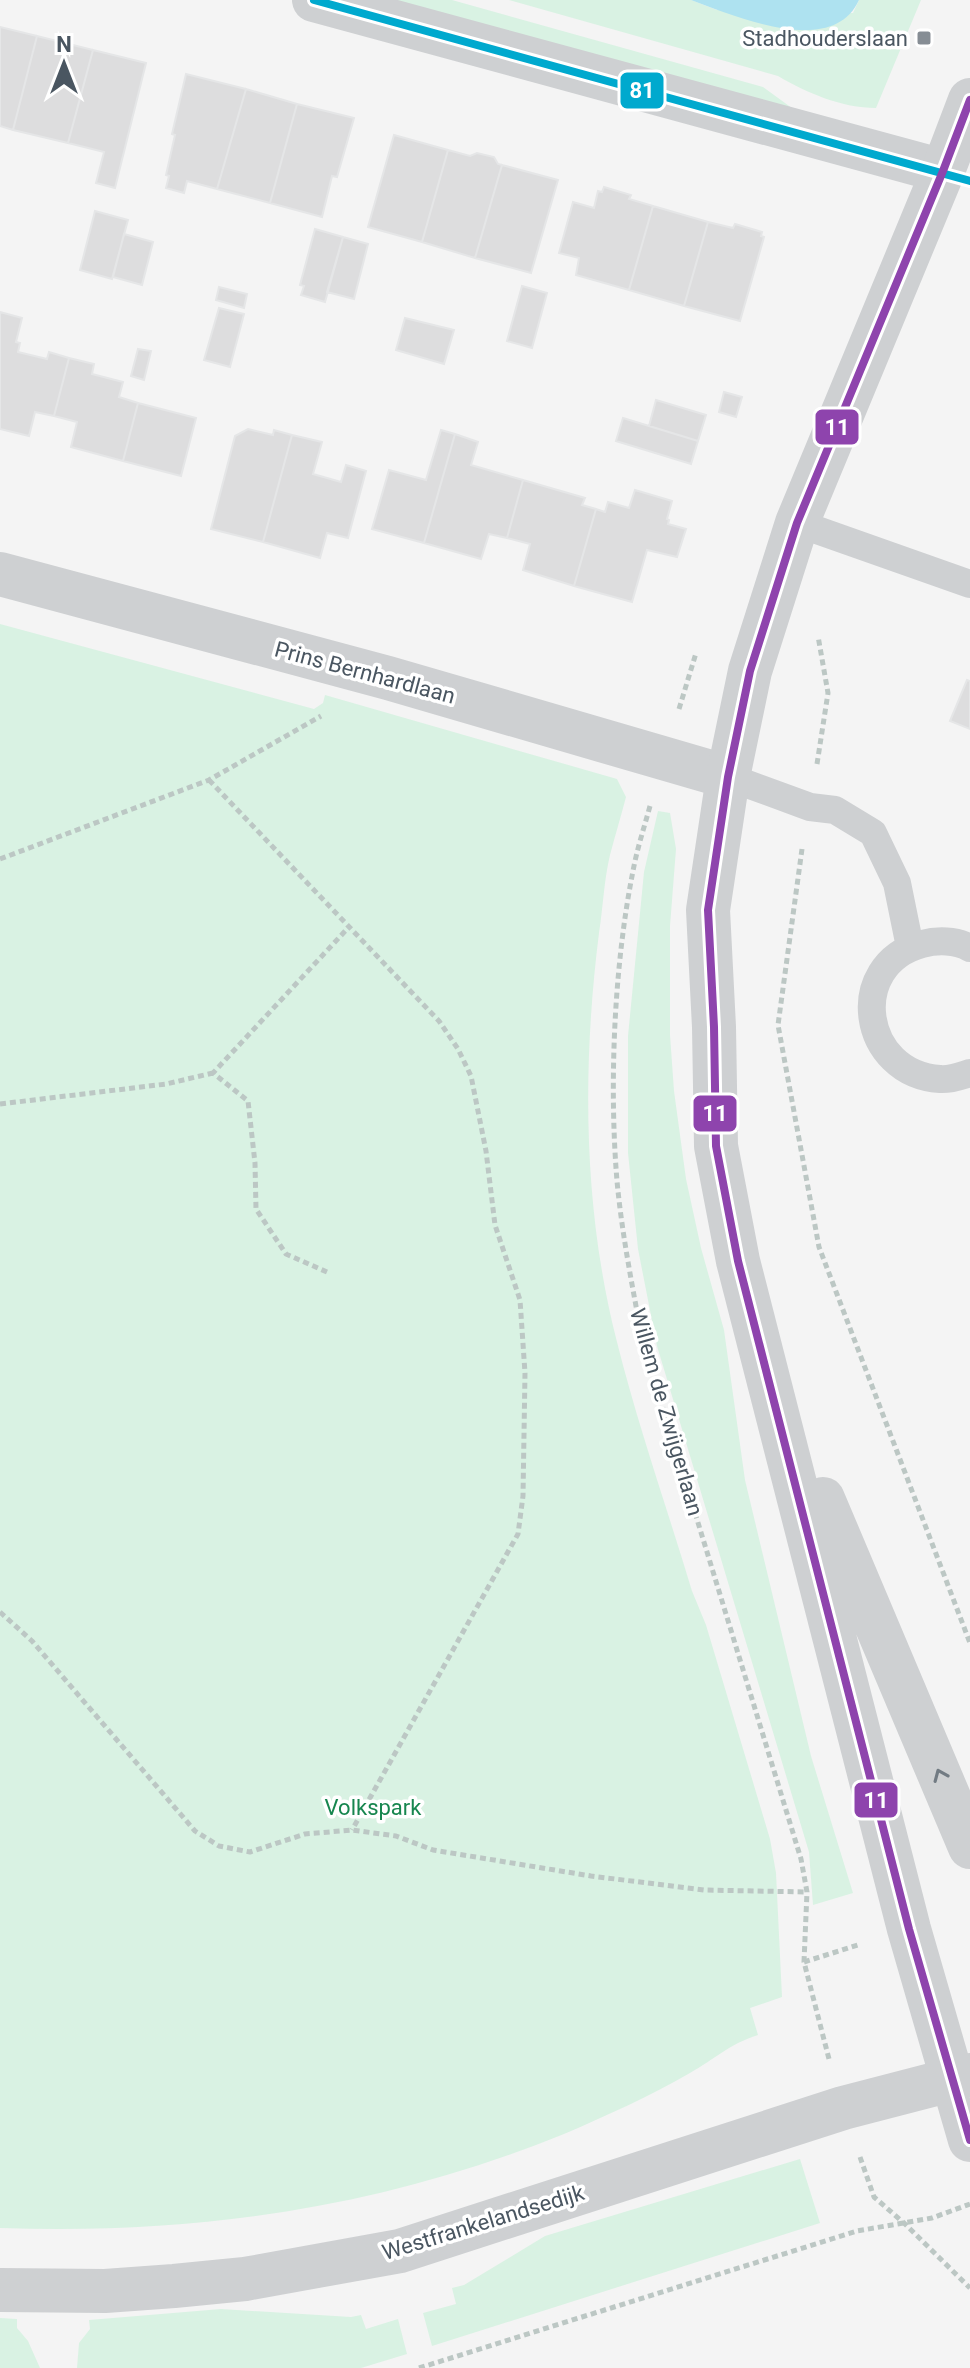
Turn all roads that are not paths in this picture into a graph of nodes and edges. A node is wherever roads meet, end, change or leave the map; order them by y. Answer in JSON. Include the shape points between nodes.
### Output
{"nodes":[{"id":1,"x":314,"y":0,"type":"edge"},
{"id":2,"x":970,"y":100,"type":"edge"},
{"id":3,"x":957,"y":176,"type":"edge"},
{"id":4,"x":797,"y":523,"type":"junction"},
{"id":5,"x":0,"y":574,"type":"edge"},
{"id":6,"x":970,"y":584,"type":"edge"},
{"id":7,"x":728,"y":777,"type":"junction"},
{"id":8,"x":910,"y":947,"type":"junction"},
{"id":9,"x":970,"y":948,"type":"edge"},
{"id":10,"x":970,"y":1073,"type":"edge"},
{"id":11,"x":767,"y":1367,"type":"junction"},
{"id":12,"x":970,"y":1847,"type":"edge"},
{"id":13,"x":961,"y":2078,"type":"edge"},
{"id":14,"x":970,"y":2140,"type":"edge"},
{"id":15,"x":0,"y":2290,"type":"edge"}],
"edges":[{"from":1,"to":3,"type":"street"},
{"from":2,"to":3,"type":"street"},
{"from":3,"to":4,"type":"street"},
{"from":4,"to":6,"type":"lane"},
{"from":4,"to":7,"type":"street","via":[[750,671]]},
{"from":5,"to":7,"type":"street","name":"Prins Bernhardlaan","via":[[388,678]]},
{"from":7,"to":8,"type":"lane","via":[[810,807],[835,810],[873,833],[897,883]]},
{"from":7,"to":11,"type":"street","via":[[708,910],[716,1146],[738,1261]]},
{"from":8,"to":9,"type":"lane","via":[[936,940]]},
{"from":8,"to":10,"type":"lane","via":[[888,964],[874,987],[871,1014],[877,1040],[893,1061],[918,1076],[943,1080]]},
{"from":12,"to":11,"type":"street","one_way":true},
{"from":11,"to":13,"type":"street","via":[[909,1929]]},
{"from":13,"to":14,"type":"street"},
{"from":13,"to":15,"type":"street","name":"Westfrankelandsedijk","via":[[843,2108],[400,2251],[174,2286]]}]}
